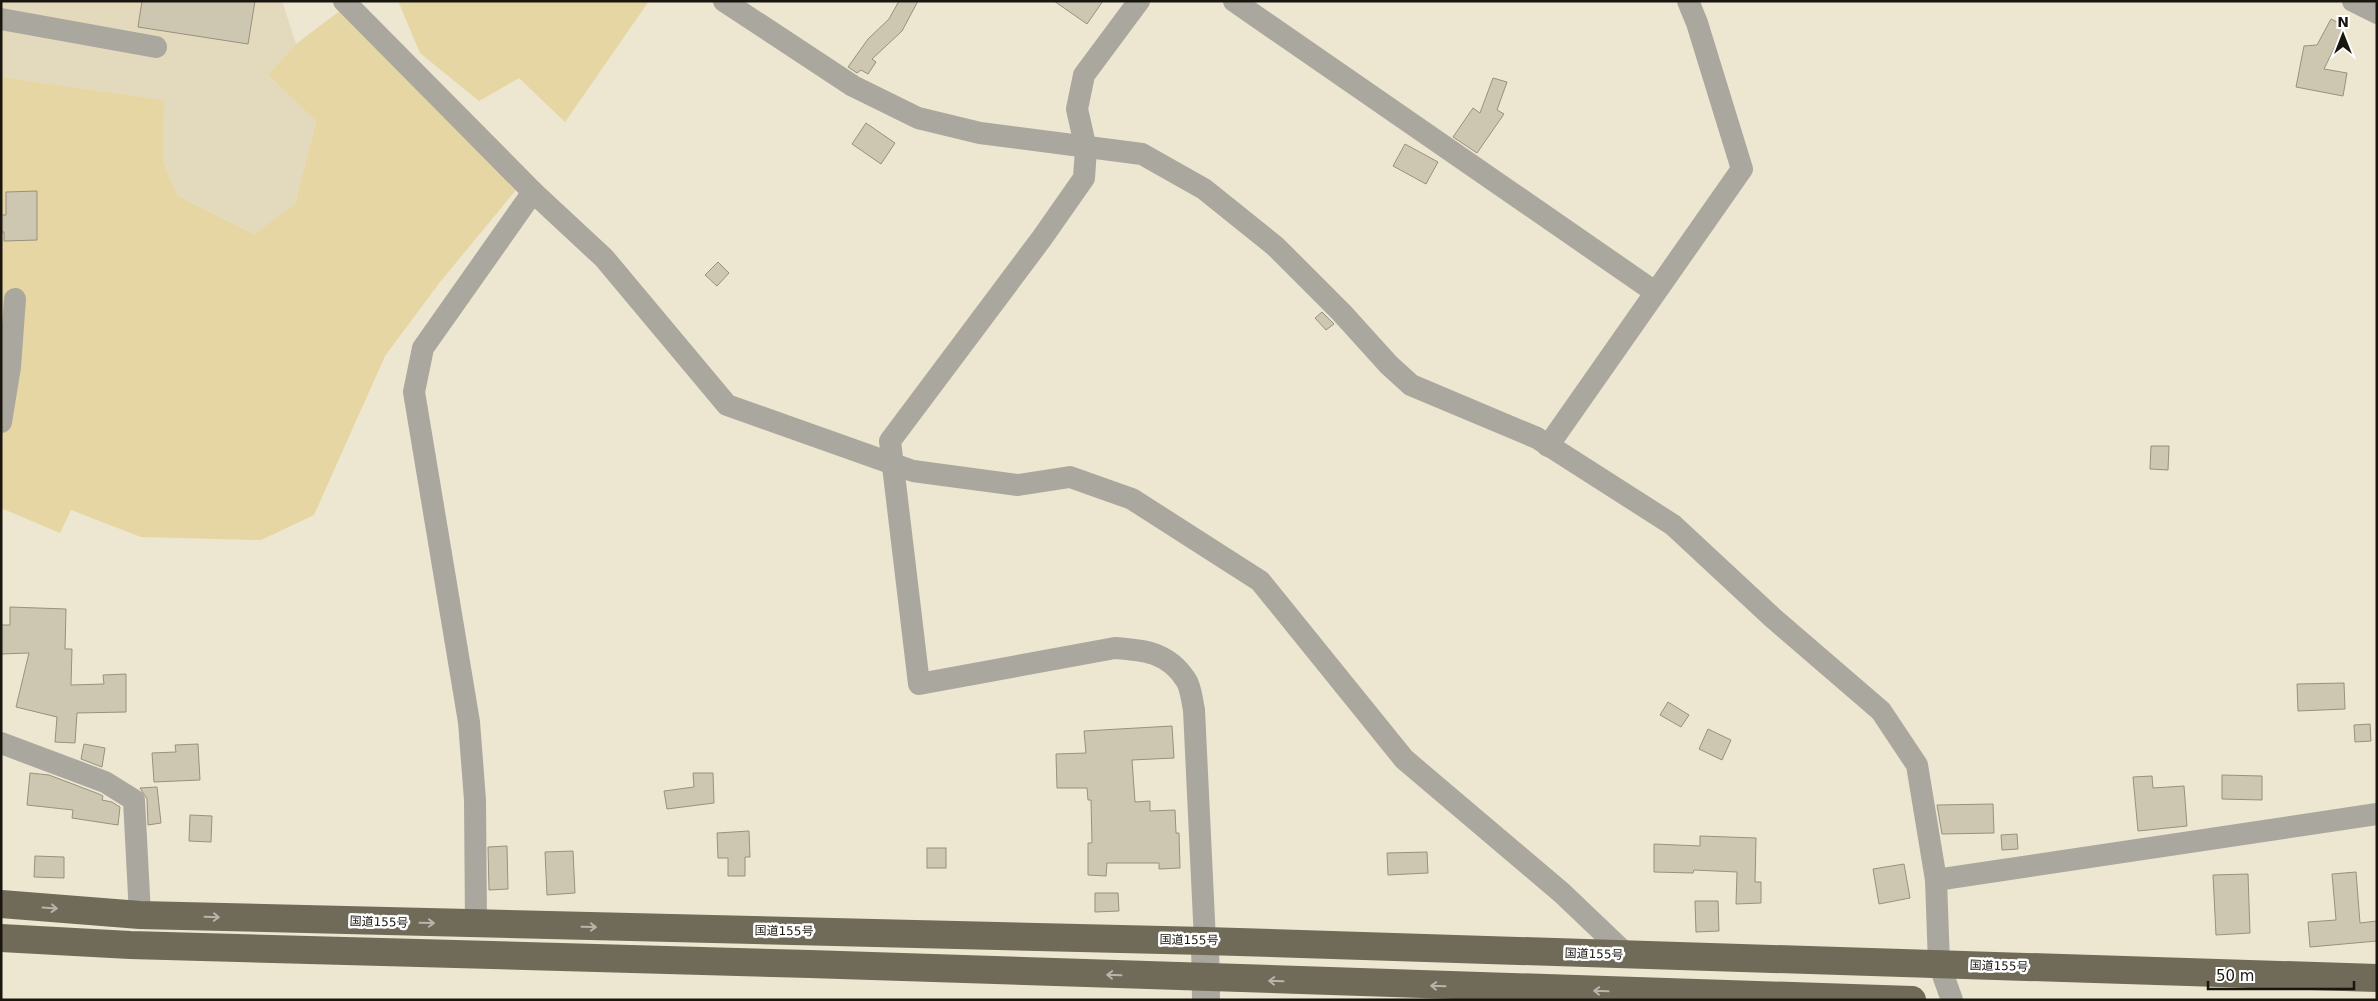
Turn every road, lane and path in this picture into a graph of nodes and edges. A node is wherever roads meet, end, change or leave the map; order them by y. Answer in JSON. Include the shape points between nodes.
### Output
{"nodes":[{"id":1,"x":344,"y":1,"type":"edge"},
{"id":2,"x":724,"y":1,"type":"edge"},
{"id":3,"x":1139,"y":1,"type":"edge"},
{"id":4,"x":1234,"y":1,"type":"edge"},
{"id":5,"x":1688,"y":1,"type":"edge"},
{"id":6,"x":2353,"y":1,"type":"edge"},
{"id":7,"x":2377,"y":13,"type":"edge"},
{"id":8,"x":1,"y":19,"type":"edge"},
{"id":9,"x":156,"y":47,"type":"dead end"},
{"id":10,"x":1086,"y":149,"type":"junction"},
{"id":11,"x":533,"y":192,"type":"junction"},
{"id":12,"x":1655,"y":292,"type":"junction"},
{"id":13,"x":15,"y":300,"type":"dead end"},
{"id":14,"x":1,"y":422,"type":"edge"},
{"id":15,"x":1548,"y":446,"type":"junction"},
{"id":16,"x":894,"y":464,"type":"junction"},
{"id":17,"x":1,"y":743,"type":"edge"},
{"id":18,"x":2377,"y":814,"type":"edge"},
{"id":19,"x":1936,"y":880,"type":"junction"},
{"id":20,"x":1,"y":904,"type":"edge"},
{"id":21,"x":140,"y":915,"type":"junction"},
{"id":22,"x":476,"y":924,"type":"junction"},
{"id":23,"x":1,"y":938,"type":"edge"},
{"id":24,"x":1205,"y":941,"type":"junction"},
{"id":25,"x":1627,"y":955,"type":"junction"},
{"id":26,"x":1939,"y":964,"type":"junction"},
{"id":27,"x":2377,"y":978,"type":"edge"},
{"id":28,"x":1206,"y":989,"type":"edge"},
{"id":29,"x":1912,"y":1000,"type":"edge"},
{"id":30,"x":1952,"y":1000,"type":"edge"}],
"edges":[{"from":1,"to":11,"type":"street"},
{"from":2,"to":10,"type":"street","via":[[853,86],[918,118],[980,133]]},
{"from":3,"to":10,"type":"street","via":[[1084,75],[1077,109]]},
{"from":4,"to":12,"type":"street"},
{"from":5,"to":12,"type":"street","via":[[1742,169]]},
{"from":6,"to":7,"type":"street"},
{"from":8,"to":9,"type":"street"},
{"from":10,"to":15,"type":"street","via":[[1142,154],[1204,189],[1276,246],[1411,385]]},
{"from":10,"to":16,"type":"street","via":[[1084,178],[890,442]]},
{"from":11,"to":16,"type":"street","via":[[604,258],[727,405]]},
{"from":11,"to":22,"type":"street","via":[[422,348],[414,392],[469,722],[475,800]]},
{"from":12,"to":15,"type":"street"},
{"from":13,"to":14,"type":"street","via":[[10,367]]},
{"from":15,"to":19,"type":"street","via":[[1673,525],[1773,618],[1881,711],[1917,765]]},
{"from":16,"to":24,"type":"street","via":[[919,684],[1115,648],[1146,650],[1168,660],[1186,680],[1194,710]]},
{"from":16,"to":25,"type":"street","via":[[913,471],[1018,485],[1070,477],[1132,499],[1260,581],[1404,759],[1562,893]]},
{"from":17,"to":21,"type":"street","via":[[105,782],[134,800]]},
{"from":18,"to":19,"type":"street"},
{"from":19,"to":26,"type":"street"},
{"from":20,"to":21,"type":"highway","name":"国道155号","one_way":true},
{"from":21,"to":22,"type":"highway","name":"国道155号","one_way":true},
{"from":22,"to":24,"type":"highway","name":"国道155号","one_way":true},
{"from":28,"to":23,"type":"highway","one_way":true,"via":[[800,964],[130,945]]},
{"from":24,"to":25,"type":"highway","name":"国道155号"},
{"from":24,"to":28,"type":"street"},
{"from":25,"to":26,"type":"highway","name":"国道155号"},
{"from":26,"to":27,"type":"highway","name":"国道155号"},
{"from":26,"to":30,"type":"street"},
{"from":29,"to":28,"type":"highway","one_way":true}]}
